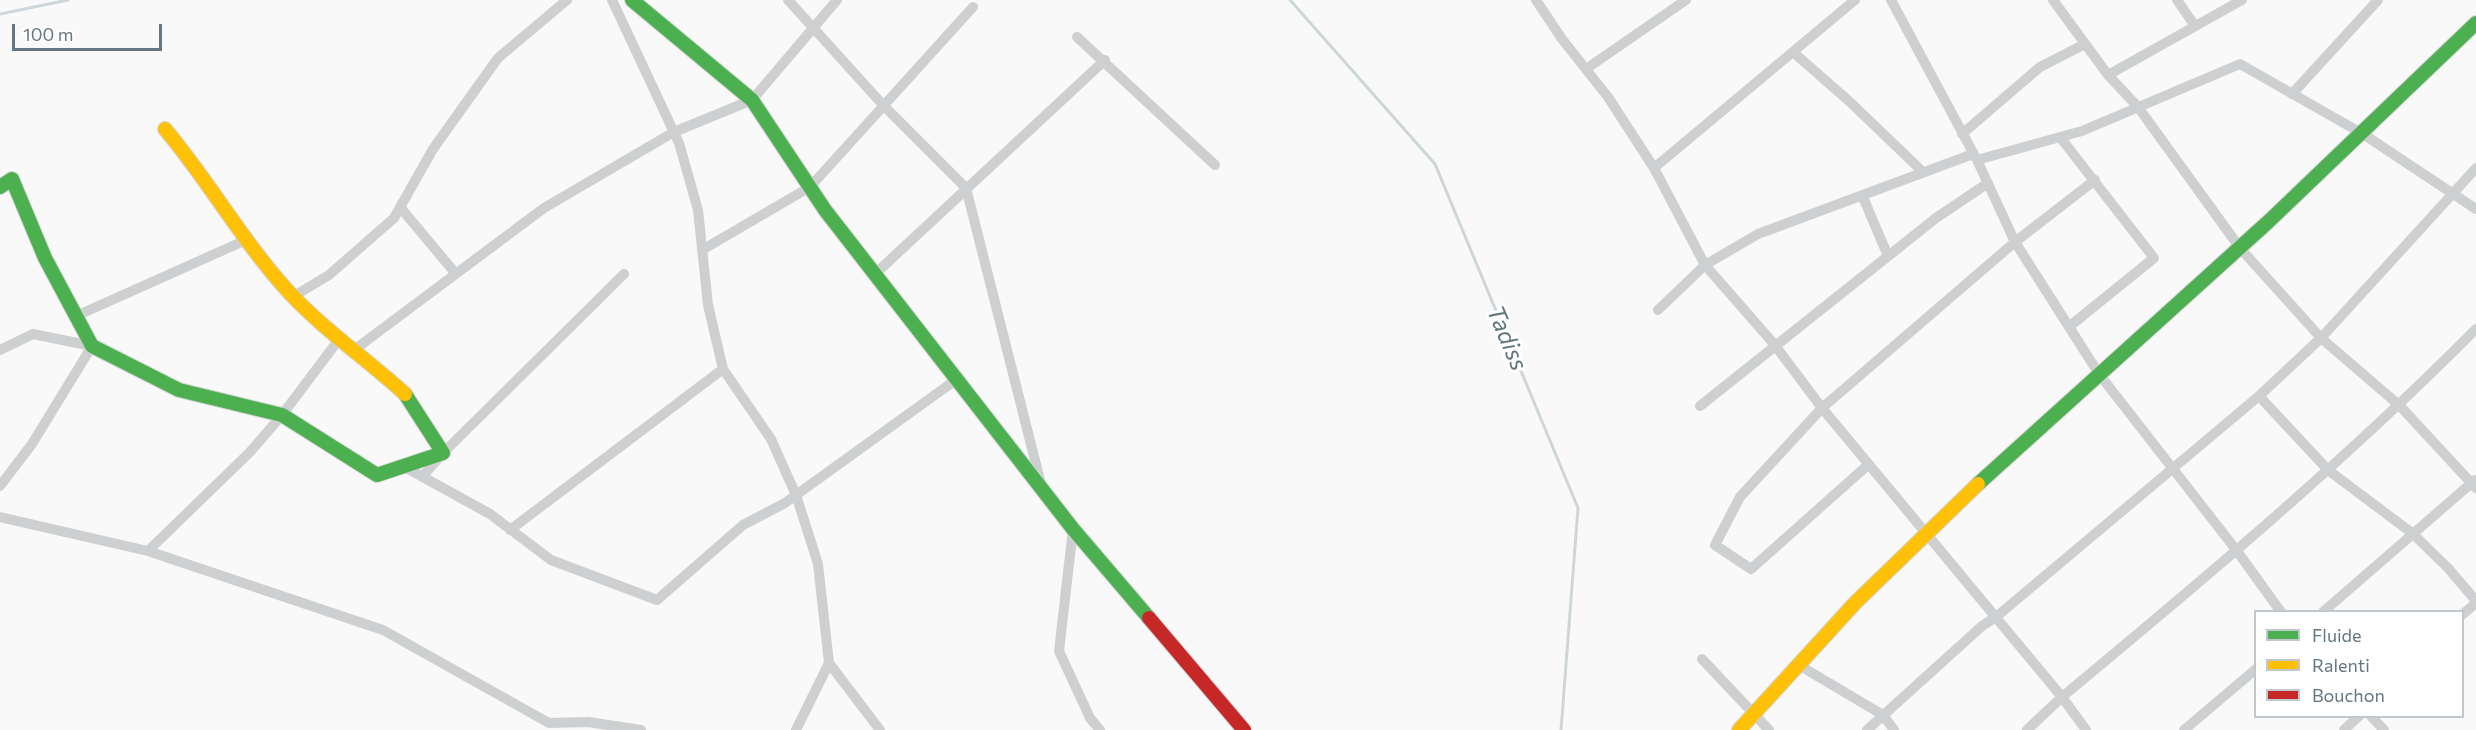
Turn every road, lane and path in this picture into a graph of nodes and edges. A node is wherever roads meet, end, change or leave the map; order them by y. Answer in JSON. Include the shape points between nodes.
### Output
{"nodes":[{"id":1,"x":567,"y":0,"type":"edge"},
{"id":2,"x":612,"y":0,"type":"edge"},
{"id":3,"x":632,"y":0,"type":"edge"},
{"id":4,"x":788,"y":0,"type":"edge"},
{"id":5,"x":837,"y":0,"type":"edge"},
{"id":6,"x":1536,"y":0,"type":"edge"},
{"id":7,"x":1686,"y":0,"type":"edge"},
{"id":8,"x":1856,"y":0,"type":"edge"},
{"id":9,"x":1891,"y":0,"type":"edge"},
{"id":10,"x":2053,"y":0,"type":"edge"},
{"id":11,"x":2177,"y":0,"type":"edge"},
{"id":12,"x":2242,"y":0,"type":"edge"},
{"id":13,"x":2378,"y":0,"type":"edge"},
{"id":14,"x":973,"y":7,"type":"dead end"},
{"id":15,"x":2476,"y":23,"type":"edge"},
{"id":16,"x":2195,"y":26,"type":"junction"},
{"id":17,"x":814,"y":27,"type":"junction"},
{"id":18,"x":1077,"y":37,"type":"dead end"},
{"id":19,"x":2085,"y":44,"type":"junction"},
{"id":20,"x":1793,"y":52,"type":"junction"},
{"id":21,"x":1105,"y":60,"type":"junction"},
{"id":22,"x":1586,"y":69,"type":"junction"},
{"id":23,"x":2108,"y":75,"type":"junction"},
{"id":24,"x":2292,"y":94,"type":"junction"},
{"id":25,"x":752,"y":100,"type":"junction"},
{"id":26,"x":883,"y":105,"type":"junction"},
{"id":27,"x":2138,"y":107,"type":"junction"},
{"id":28,"x":165,"y":129,"type":"dead end"},
{"id":29,"x":674,"y":132,"type":"junction"},
{"id":30,"x":1962,"y":134,"type":"junction"},
{"id":31,"x":2363,"y":134,"type":"junction"},
{"id":32,"x":2060,"y":137,"type":"junction"},
{"id":33,"x":1975,"y":157,"type":"junction"},
{"id":34,"x":1215,"y":165,"type":"dead end"},
{"id":35,"x":1654,"y":168,"type":"junction"},
{"id":36,"x":2476,"y":168,"type":"edge"},
{"id":37,"x":1923,"y":172,"type":"junction"},
{"id":38,"x":2095,"y":180,"type":"junction"},
{"id":39,"x":1988,"y":183,"type":"junction"},
{"id":40,"x":0,"y":187,"type":"edge"},
{"id":41,"x":810,"y":188,"type":"junction"},
{"id":42,"x":966,"y":188,"type":"junction"},
{"id":43,"x":2451,"y":194,"type":"junction"},
{"id":44,"x":1862,"y":195,"type":"junction"},
{"id":45,"x":400,"y":207,"type":"junction"},
{"id":46,"x":2476,"y":209,"type":"edge"},
{"id":47,"x":246,"y":240,"type":"junction"},
{"id":48,"x":2015,"y":242,"type":"junction"},
{"id":49,"x":2240,"y":248,"type":"junction"},
{"id":50,"x":702,"y":250,"type":"junction"},
{"id":51,"x":1888,"y":256,"type":"junction"},
{"id":52,"x":1705,"y":265,"type":"junction"},
{"id":53,"x":456,"y":274,"type":"junction"},
{"id":54,"x":624,"y":274,"type":"dead end"},
{"id":55,"x":875,"y":274,"type":"junction"},
{"id":56,"x":294,"y":296,"type":"junction"},
{"id":57,"x":1658,"y":310,"type":"dead end"},
{"id":58,"x":76,"y":316,"type":"junction"},
{"id":59,"x":2070,"y":327,"type":"junction"},
{"id":60,"x":2476,"y":329,"type":"edge"},
{"id":61,"x":340,"y":338,"type":"junction"},
{"id":62,"x":2322,"y":338,"type":"junction"},
{"id":63,"x":1774,"y":344,"type":"junction"},
{"id":64,"x":92,"y":346,"type":"junction"},
{"id":65,"x":0,"y":350,"type":"edge"},
{"id":66,"x":354,"y":350,"type":"junction"},
{"id":67,"x":723,"y":369,"type":"junction"},
{"id":68,"x":2099,"y":374,"type":"junction"},
{"id":69,"x":957,"y":379,"type":"junction"},
{"id":70,"x":2259,"y":396,"type":"junction"},
{"id":71,"x":1700,"y":406,"type":"dead end"},
{"id":72,"x":2400,"y":406,"type":"junction"},
{"id":73,"x":1822,"y":408,"type":"junction"},
{"id":74,"x":282,"y":415,"type":"junction"},
{"id":75,"x":443,"y":453,"type":"junction"},
{"id":76,"x":1869,"y":464,"type":"junction"},
{"id":77,"x":403,"y":466,"type":"junction"},
{"id":78,"x":2174,"y":469,"type":"junction"},
{"id":79,"x":2328,"y":470,"type":"junction"},
{"id":80,"x":422,"y":477,"type":"junction"},
{"id":81,"x":2474,"y":484,"type":"edge"},
{"id":82,"x":0,"y":486,"type":"edge"},
{"id":83,"x":1042,"y":488,"type":"junction"},
{"id":84,"x":796,"y":495,"type":"junction"},
{"id":85,"x":0,"y":517,"type":"edge"},
{"id":86,"x":1073,"y":529,"type":"junction"},
{"id":87,"x":510,"y":530,"type":"junction"},
{"id":88,"x":1927,"y":532,"type":"junction"},
{"id":89,"x":2412,"y":533,"type":"junction"},
{"id":90,"x":148,"y":551,"type":"junction"},
{"id":91,"x":2237,"y":551,"type":"junction"},
{"id":92,"x":2476,"y":602,"type":"edge"},
{"id":93,"x":2280,"y":610,"type":"edge"},
{"id":94,"x":2325,"y":610,"type":"edge"},
{"id":95,"x":2464,"y":614,"type":"edge"},
{"id":96,"x":1996,"y":617,"type":"junction"},
{"id":97,"x":1702,"y":659,"type":"dead end"},
{"id":98,"x":829,"y":663,"type":"junction"},
{"id":99,"x":1797,"y":664,"type":"junction"},
{"id":100,"x":2254,"y":671,"type":"edge"},
{"id":101,"x":2062,"y":698,"type":"junction"},
{"id":102,"x":1753,"y":713,"type":"junction"},
{"id":103,"x":1882,"y":715,"type":"junction"},
{"id":104,"x":2358,"y":718,"type":"edge"},
{"id":105,"x":2373,"y":718,"type":"edge"},
{"id":106,"x":548,"y":727,"type":"edge"},
{"id":107,"x":641,"y":730,"type":"edge"},
{"id":108,"x":796,"y":730,"type":"edge"},
{"id":109,"x":880,"y":730,"type":"edge"},
{"id":110,"x":1100,"y":730,"type":"edge"},
{"id":111,"x":1244,"y":730,"type":"edge"},
{"id":112,"x":1739,"y":730,"type":"edge"},
{"id":113,"x":1769,"y":730,"type":"edge"},
{"id":114,"x":1867,"y":730,"type":"edge"},
{"id":115,"x":1894,"y":730,"type":"edge"},
{"id":116,"x":2027,"y":730,"type":"edge"},
{"id":117,"x":2086,"y":730,"type":"edge"},
{"id":118,"x":2184,"y":730,"type":"edge"},
{"id":119,"x":2344,"y":730,"type":"edge"},
{"id":120,"x":2384,"y":730,"type":"edge"}],
"edges":[{"from":1,"to":45,"type":"street","via":[[498,58],[433,149]]},
{"from":2,"to":29,"type":"street"},
{"from":3,"to":25,"type":"street"},
{"from":4,"to":17,"type":"street"},
{"from":5,"to":17,"type":"street"},
{"from":6,"to":22,"type":"street"},
{"from":7,"to":22,"type":"street"},
{"from":8,"to":20,"type":"street"},
{"from":9,"to":30,"type":"street"},
{"from":10,"to":19,"type":"street"},
{"from":11,"to":16,"type":"street"},
{"from":12,"to":16,"type":"street"},
{"from":13,"to":24,"type":"street"},
{"from":14,"to":26,"type":"street"},
{"from":15,"to":31,"type":"street"},
{"from":16,"to":23,"type":"street"},
{"from":17,"to":25,"type":"street"},
{"from":17,"to":26,"type":"street"},
{"from":18,"to":21,"type":"street"},
{"from":19,"to":23,"type":"street"},
{"from":19,"to":30,"type":"street","via":[[2040,67]]},
{"from":20,"to":35,"type":"street"},
{"from":20,"to":37,"type":"street"},
{"from":21,"to":34,"type":"street"},
{"from":21,"to":42,"type":"street"},
{"from":22,"to":35,"type":"street"},
{"from":23,"to":27,"type":"street"},
{"from":24,"to":27,"type":"street","via":[[2240,64]]},
{"from":24,"to":31,"type":"street"},
{"from":25,"to":29,"type":"street"},
{"from":25,"to":41,"type":"street"},
{"from":26,"to":41,"type":"street"},
{"from":26,"to":42,"type":"street"},
{"from":27,"to":32,"type":"street"},
{"from":27,"to":49,"type":"street"},
{"from":28,"to":47,"type":"street","via":[[198,168]]},
{"from":29,"to":50,"type":"street","via":[[698,210]]},
{"from":29,"to":53,"type":"street","via":[[544,208]]},
{"from":30,"to":33,"type":"street"},
{"from":31,"to":43,"type":"street"},
{"from":31,"to":49,"type":"street"},
{"from":32,"to":33,"type":"street"},
{"from":32,"to":38,"type":"street"},
{"from":33,"to":37,"type":"street"},
{"from":33,"to":39,"type":"street"},
{"from":35,"to":52,"type":"street"},
{"from":36,"to":43,"type":"street"},
{"from":37,"to":44,"type":"street"},
{"from":38,"to":48,"type":"street"},
{"from":38,"to":59,"type":"street","via":[[2154,258]]},
{"from":39,"to":48,"type":"street"},
{"from":39,"to":51,"type":"street"},
{"from":40,"to":58,"type":"street","via":[[12,179],[45,258]]},
{"from":41,"to":50,"type":"street"},
{"from":41,"to":55,"type":"street"},
{"from":42,"to":55,"type":"street"},
{"from":42,"to":83,"type":"street"},
{"from":43,"to":46,"type":"street"},
{"from":43,"to":62,"type":"street"},
{"from":44,"to":51,"type":"street"},
{"from":44,"to":52,"type":"street","via":[[1758,234]]},
{"from":45,"to":53,"type":"street"},
{"from":45,"to":56,"type":"street","via":[[394,218],[329,275]]},
{"from":47,"to":56,"type":"street"},
{"from":47,"to":58,"type":"street"},
{"from":48,"to":59,"type":"street"},
{"from":48,"to":73,"type":"street"},
{"from":49,"to":62,"type":"street"},
{"from":49,"to":68,"type":"street"},
{"from":50,"to":67,"type":"street","via":[[708,305]]},
{"from":51,"to":63,"type":"street"},
{"from":52,"to":57,"type":"street"},
{"from":52,"to":63,"type":"street"},
{"from":53,"to":66,"type":"street"},
{"from":54,"to":75,"type":"street"},
{"from":55,"to":69,"type":"street"},
{"from":56,"to":61,"type":"street"},
{"from":58,"to":64,"type":"street"},
{"from":59,"to":68,"type":"street"},
{"from":60,"to":72,"type":"street"},
{"from":61,"to":66,"type":"street"},
{"from":61,"to":74,"type":"street"},
{"from":62,"to":70,"type":"street"},
{"from":62,"to":72,"type":"street"},
{"from":63,"to":71,"type":"street"},
{"from":63,"to":73,"type":"street"},
{"from":64,"to":65,"type":"street","via":[[33,334]]},
{"from":64,"to":74,"type":"street","via":[[179,390]]},
{"from":64,"to":82,"type":"street","via":[[32,444]]},
{"from":66,"to":75,"type":"street","via":[[405,394]]},
{"from":67,"to":84,"type":"street","via":[[771,439]]},
{"from":67,"to":87,"type":"street"},
{"from":68,"to":78,"type":"street"},
{"from":68,"to":88,"type":"street"},
{"from":69,"to":83,"type":"street"},
{"from":69,"to":84,"type":"street"},
{"from":70,"to":78,"type":"street"},
{"from":70,"to":79,"type":"street"},
{"from":72,"to":79,"type":"street"},
{"from":72,"to":81,"type":"street"},
{"from":73,"to":76,"type":"street"},
{"from":73,"to":76,"type":"street","via":[[1740,497],[1715,544],[1751,569]]},
{"from":74,"to":77,"type":"street","via":[[377,475]]},
{"from":74,"to":90,"type":"street","via":[[250,452]]},
{"from":75,"to":77,"type":"street"},
{"from":75,"to":80,"type":"street"},
{"from":76,"to":88,"type":"street"},
{"from":77,"to":80,"type":"street"},
{"from":78,"to":91,"type":"street"},
{"from":78,"to":96,"type":"street"},
{"from":79,"to":89,"type":"street"},
{"from":79,"to":91,"type":"street"},
{"from":80,"to":87,"type":"street","via":[[490,514]]},
{"from":81,"to":89,"type":"street"},
{"from":83,"to":86,"type":"street"},
{"from":84,"to":87,"type":"street","via":[[743,525],[657,600],[551,560]]},
{"from":84,"to":98,"type":"street","via":[[818,564]]},
{"from":85,"to":90,"type":"street"},
{"from":86,"to":110,"type":"street","via":[[1059,651],[1090,718]]},
{"from":86,"to":111,"type":"street"},
{"from":88,"to":96,"type":"street"},
{"from":88,"to":99,"type":"street"},
{"from":89,"to":92,"type":"street"},
{"from":89,"to":94,"type":"street"},
{"from":90,"to":106,"type":"street","via":[[383,630]]},
{"from":91,"to":93,"type":"street"},
{"from":91,"to":101,"type":"street"},
{"from":92,"to":95,"type":"street"},
{"from":96,"to":101,"type":"street"},
{"from":96,"to":103,"type":"street"},
{"from":97,"to":102,"type":"street"},
{"from":98,"to":108,"type":"street"},
{"from":98,"to":109,"type":"street"},
{"from":99,"to":102,"type":"street"},
{"from":99,"to":103,"type":"street"},
{"from":100,"to":118,"type":"street"},
{"from":101,"to":116,"type":"street"},
{"from":101,"to":117,"type":"street"},
{"from":102,"to":112,"type":"street"},
{"from":102,"to":113,"type":"street"},
{"from":103,"to":114,"type":"street"},
{"from":103,"to":115,"type":"street"},
{"from":104,"to":119,"type":"street"},
{"from":105,"to":120,"type":"street"},
{"from":106,"to":107,"type":"street","via":[[588,722]]}]}
